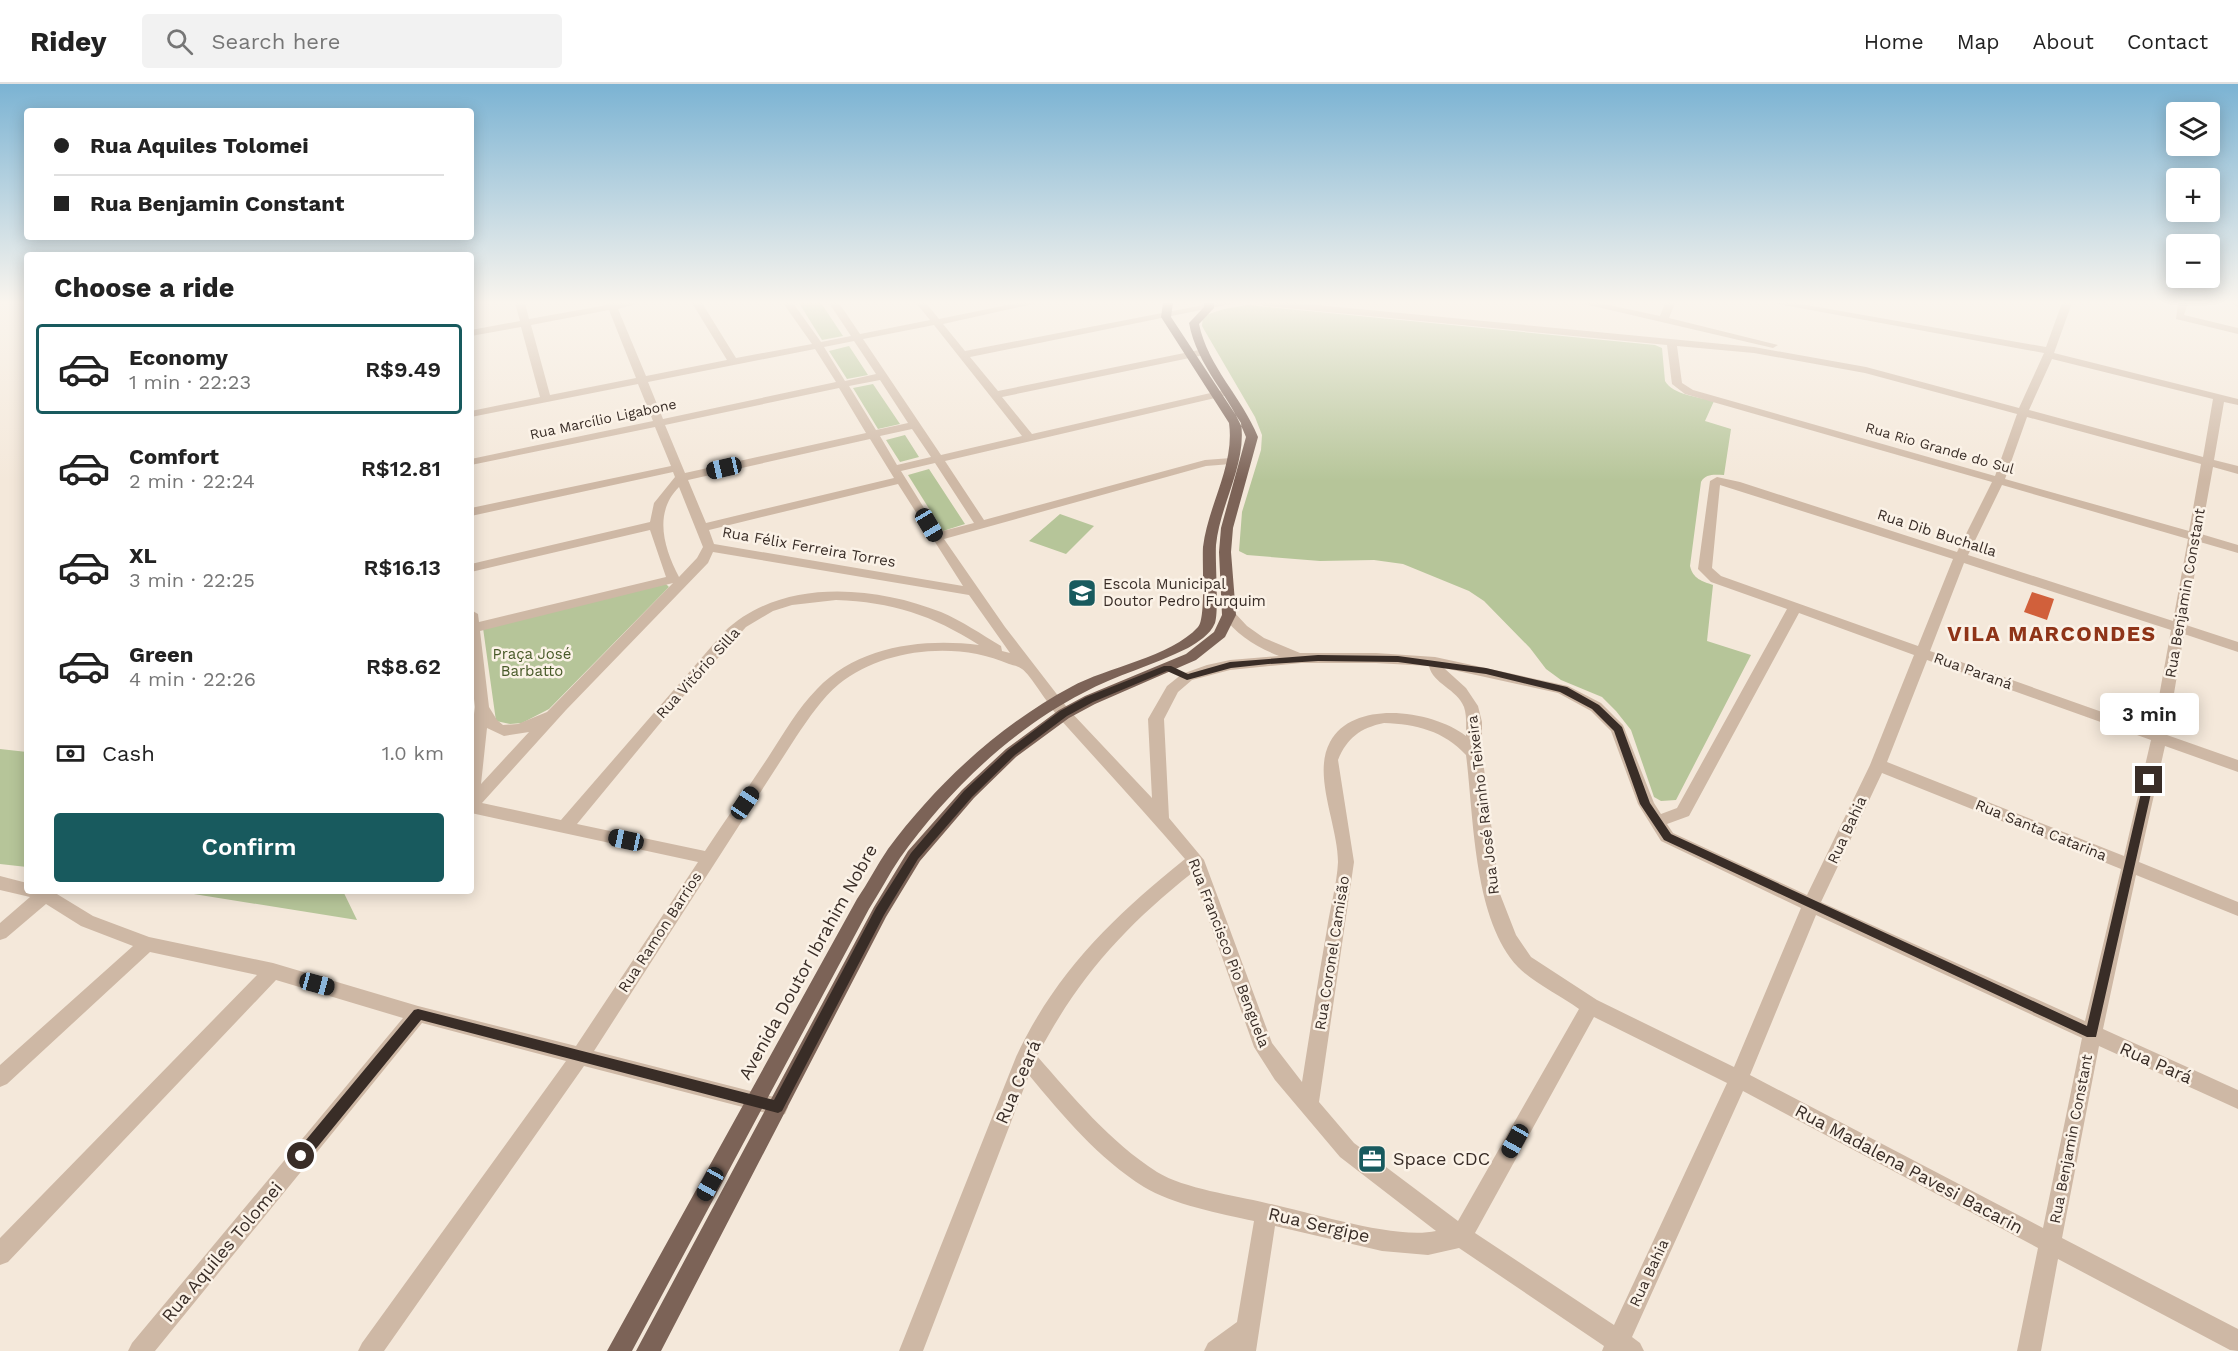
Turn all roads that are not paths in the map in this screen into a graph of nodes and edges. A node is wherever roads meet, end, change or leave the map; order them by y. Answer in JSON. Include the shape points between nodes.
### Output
{"nodes":[{"id":1,"x":535,"y":362,"type":"edge"},
{"id":2,"x":635,"y":362,"type":"edge"},
{"id":3,"x":733,"y":362,"type":"edge"},
{"id":4,"x":829,"y":362,"type":"edge"},
{"id":5,"x":873,"y":362,"type":"edge"},
{"id":6,"x":969,"y":362,"type":"edge"},
{"id":7,"x":1151,"y":362,"type":"edge"},
{"id":8,"x":1196,"y":362,"type":"edge"},
{"id":9,"x":1209,"y":362,"type":"edge"},
{"id":10,"x":1674,"y":362,"type":"edge"},
{"id":11,"x":1822,"y":362,"type":"edge"},
{"id":12,"x":1835,"y":362,"type":"edge"},
{"id":13,"x":2045,"y":362,"type":"edge"},
{"id":14,"x":2084,"y":362,"type":"edge"},
{"id":15,"x":1866,"y":370,"type":"junction"},
{"id":16,"x":882,"y":376,"type":"junction"},
{"id":17,"x":642,"y":380,"type":"junction"},
{"id":18,"x":842,"y":384,"type":"junction"},
{"id":19,"x":1222,"y":393,"type":"junction"},
{"id":20,"x":995,"y":395,"type":"junction"},
{"id":21,"x":2220,"y":397,"type":"junction"},
{"id":22,"x":546,"y":399,"type":"junction"},
{"id":23,"x":2238,"y":402,"type":"edge"},
{"id":24,"x":2023,"y":412,"type":"junction"},
{"id":25,"x":474,"y":413,"type":"edge"},
{"id":26,"x":659,"y":423,"type":"junction"},
{"id":27,"x":915,"y":425,"type":"junction"},
{"id":28,"x":873,"y":435,"type":"junction"},
{"id":29,"x":1029,"y":437,"type":"junction"},
{"id":30,"x":937,"y":459,"type":"junction"},
{"id":31,"x":474,"y":461,"type":"edge"},
{"id":32,"x":1231,"y":461,"type":"junction"},
{"id":33,"x":2209,"y":462,"type":"junction"},
{"id":34,"x":894,"y":469,"type":"junction"},
{"id":35,"x":2238,"y":470,"type":"edge"},
{"id":36,"x":679,"y":473,"type":"junction"},
{"id":37,"x":901,"y":480,"type":"junction"},
{"id":38,"x":1999,"y":480,"type":"junction"},
{"id":39,"x":474,"y":511,"type":"edge"},
{"id":40,"x":981,"y":524,"type":"junction"},
{"id":41,"x":654,"y":525,"type":"junction"},
{"id":42,"x":702,"y":528,"type":"junction"},
{"id":43,"x":936,"y":537,"type":"junction"},
{"id":44,"x":2195,"y":537,"type":"junction"},
{"id":45,"x":709,"y":547,"type":"junction"},
{"id":46,"x":2238,"y":549,"type":"edge"},
{"id":47,"x":1960,"y":558,"type":"junction"},
{"id":48,"x":474,"y":567,"type":"edge"},
{"id":49,"x":1708,"y":574,"type":"joint"},
{"id":50,"x":678,"y":580,"type":"junction"},
{"id":51,"x":973,"y":592,"type":"junction"},
{"id":52,"x":1209,"y":608,"type":"junction"},
{"id":53,"x":1795,"y":608,"type":"junction"},
{"id":54,"x":1229,"y":612,"type":"junction"},
{"id":55,"x":474,"y":621,"type":"edge"},
{"id":56,"x":2179,"y":628,"type":"junction"},
{"id":57,"x":968,"y":633,"type":"junction"},
{"id":58,"x":474,"y":638,"type":"edge"},
{"id":59,"x":1202,"y":642,"type":"junction"},
{"id":60,"x":917,"y":647,"type":"junction"},
{"id":61,"x":2238,"y":647,"type":"edge"},
{"id":62,"x":1922,"y":653,"type":"junction"},
{"id":63,"x":1004,"y":654,"type":"junction"},
{"id":64,"x":1301,"y":658,"type":"junction"},
{"id":65,"x":1435,"y":662,"type":"junction"},
{"id":66,"x":1026,"y":666,"type":"junction"},
{"id":67,"x":1167,"y":668,"type":"junction"},
{"id":68,"x":1187,"y":677,"type":"junction"},
{"id":69,"x":561,"y":706,"type":"junction"},
{"id":70,"x":482,"y":707,"type":"junction"},
{"id":71,"x":1059,"y":707,"type":"junction"},
{"id":72,"x":2159,"y":738,"type":"junction"},
{"id":73,"x":1474,"y":753,"type":"junction"},
{"id":74,"x":1878,"y":765,"type":"junction"},
{"id":75,"x":2238,"y":766,"type":"edge"},
{"id":76,"x":474,"y":774,"type":"edge"},
{"id":77,"x":474,"y":803,"type":"edge"},
{"id":78,"x":474,"y":807,"type":"edge"},
{"id":79,"x":1161,"y":818,"type":"junction"},
{"id":80,"x":1656,"y":822,"type":"junction"},
{"id":81,"x":565,"y":827,"type":"junction"},
{"id":82,"x":708,"y":858,"type":"junction"},
{"id":83,"x":1196,"y":860,"type":"junction"},
{"id":84,"x":2129,"y":865,"type":"junction"},
{"id":85,"x":0,"y":884,"type":"edge"},
{"id":86,"x":24,"y":890,"type":"edge"},
{"id":87,"x":32,"y":894,"type":"edge"},
{"id":88,"x":38,"y":894,"type":"edge"},
{"id":89,"x":1811,"y":905,"type":"junction"},
{"id":90,"x":2238,"y":909,"type":"edge"},
{"id":91,"x":0,"y":933,"type":"edge"},
{"id":92,"x":147,"y":944,"type":"junction"},
{"id":93,"x":273,"y":971,"type":"junction"},
{"id":94,"x":1590,"y":1006,"type":"junction"},
{"id":95,"x":418,"y":1014,"type":"junction"},
{"id":96,"x":2092,"y":1034,"type":"junction"},
{"id":97,"x":579,"y":1056,"type":"junction"},
{"id":98,"x":1026,"y":1057,"type":"junction"},
{"id":99,"x":0,"y":1078,"type":"edge"},
{"id":100,"x":1739,"y":1079,"type":"junction"},
{"id":101,"x":2238,"y":1100,"type":"edge"},
{"id":102,"x":756,"y":1101,"type":"junction"},
{"id":103,"x":1308,"y":1105,"type":"junction"},
{"id":104,"x":778,"y":1107,"type":"junction"},
{"id":105,"x":1266,"y":1213,"type":"junction"},
{"id":106,"x":1461,"y":1237,"type":"junction"},
{"id":107,"x":2051,"y":1244,"type":"junction"},
{"id":108,"x":0,"y":1254,"type":"edge"},
{"id":109,"x":1246,"y":1340,"type":"edge"},
{"id":110,"x":2238,"y":1342,"type":"edge"},
{"id":111,"x":1621,"y":1348,"type":"edge"},
{"id":112,"x":140,"y":1351,"type":"edge"},
{"id":113,"x":370,"y":1351,"type":"edge"},
{"id":114,"x":619,"y":1351,"type":"edge"},
{"id":115,"x":648,"y":1351,"type":"edge"},
{"id":116,"x":911,"y":1351,"type":"edge"},
{"id":117,"x":1216,"y":1351,"type":"edge"},
{"id":118,"x":2029,"y":1351,"type":"edge"}],
"edges":[{"from":1,"to":22,"type":"street"},
{"from":2,"to":17,"type":"street","name":"Rua Félix Ferreira Torres"},
{"from":3,"to":17,"type":"street"},
{"from":4,"to":18,"type":"street","name":"Rua Francisco Pio Benguela"},
{"from":5,"to":16,"type":"street"},
{"from":6,"to":20,"type":"street"},
{"from":7,"to":20,"type":"street"},
{"from":8,"to":19,"type":"main road"},
{"from":9,"to":19,"type":"main road"},
{"from":10,"to":38,"type":"street","name":"Rua Rio Grande do Sul","via":[[1677,384],[1689,392]]},
{"from":11,"to":15,"type":"street"},
{"from":12,"to":15,"type":"street"},
{"from":13,"to":24,"type":"street","name":"Rua Bahia"},
{"from":14,"to":21,"type":"street"},
{"from":15,"to":24,"type":"street"},
{"from":16,"to":18,"type":"street","name":"Rua Marcílio Ligabone"},
{"from":16,"to":27,"type":"street"},
{"from":17,"to":22,"type":"street"},
{"from":17,"to":26,"type":"street","name":"Rua Félix Ferreira Torres"},
{"from":18,"to":26,"type":"street","name":"Rua Marcílio Ligabone"},
{"from":18,"to":28,"type":"street","name":"Rua Francisco Pio Benguela"},
{"from":19,"to":29,"type":"street"},
{"from":19,"to":32,"type":"main road","via":[[1238,434]]},
{"from":19,"to":54,"type":"main road","via":[[1248,423],[1252,437],[1227,528]]},
{"from":20,"to":29,"type":"street"},
{"from":21,"to":23,"type":"street"},
{"from":21,"to":33,"type":"street","name":"Rua Benjamin Constant"},
{"from":22,"to":25,"type":"street"},
{"from":24,"to":33,"type":"street"},
{"from":24,"to":38,"type":"street","name":"Rua Bahia"},
{"from":26,"to":31,"type":"street","name":"Rua Marcílio Ligabone"},
{"from":26,"to":36,"type":"street","name":"Rua Félix Ferreira Torres"},
{"from":27,"to":28,"type":"street"},
{"from":27,"to":30,"type":"street"},
{"from":28,"to":34,"type":"street","name":"Rua Francisco Pio Benguela"},
{"from":28,"to":36,"type":"street"},
{"from":29,"to":30,"type":"street"},
{"from":30,"to":34,"type":"street"},
{"from":30,"to":40,"type":"street"},
{"from":32,"to":40,"type":"street","via":[[1205,463]]},
{"from":32,"to":52,"type":"main road","via":[[1213,524]]},
{"from":33,"to":35,"type":"street"},
{"from":33,"to":44,"type":"street","name":"Rua Benjamin Constant"},
{"from":34,"to":37,"type":"street","name":"Rua Francisco Pio Benguela"},
{"from":36,"to":39,"type":"street"},
{"from":36,"to":41,"type":"street","via":[[655,511]]},
{"from":36,"to":42,"type":"street","name":"Rua Félix Ferreira Torres"},
{"from":37,"to":42,"type":"street"},
{"from":37,"to":43,"type":"street","name":"Rua Francisco Pio Benguela"},
{"from":38,"to":44,"type":"street","name":"Rua Rio Grande do Sul"},
{"from":38,"to":47,"type":"street","name":"Rua Bahia"},
{"from":40,"to":43,"type":"street"},
{"from":41,"to":48,"type":"street"},
{"from":41,"to":50,"type":"street"},
{"from":42,"to":45,"type":"street","name":"Rua Félix Ferreira Torres"},
{"from":43,"to":51,"type":"street","name":"Rua Francisco Pio Benguela"},
{"from":44,"to":46,"type":"street","name":"Rua Rio Grande do Sul"},
{"from":44,"to":56,"type":"street","name":"Rua Benjamin Constant"},
{"from":45,"to":50,"type":"street","via":[[703,560]]},
{"from":45,"to":51,"type":"street","name":"Rua Félix Ferreira Torres"},
{"from":47,"to":49,"type":"street","name":"Rua Dib Buchalla","via":[[1717,481],[1705,569]]},
{"from":47,"to":56,"type":"street","name":"Rua Dib Buchalla"},
{"from":47,"to":62,"type":"street","name":"Rua Bahia"},
{"from":49,"to":53,"type":"street","name":"Rua Paraná"},
{"from":50,"to":55,"type":"street"},
{"from":50,"to":69,"type":"street"},
{"from":51,"to":66,"type":"street","name":"Rua Francisco Pio Benguela"},
{"from":52,"to":54,"type":"main road"},
{"from":52,"to":59,"type":"main road"},
{"from":53,"to":62,"type":"street","name":"Rua Paraná"},
{"from":53,"to":80,"type":"street","via":[[1683,812]]},
{"from":54,"to":59,"type":"main road","via":[[1220,634]]},
{"from":54,"to":64,"type":"street","via":[[1236,625],[1261,642]]},
{"from":56,"to":61,"type":"street","name":"Rua Dib Buchalla"},
{"from":56,"to":72,"type":"street","name":"Rua Benjamin Constant"},
{"from":57,"to":60,"type":"street","via":[[949,642]]},
{"from":57,"to":63,"type":"street","name":"Rua Vitório Silla"},
{"from":57,"to":81,"type":"street","name":"Rua Vitório Silla","via":[[930,612],[886,601],[826,597],[782,603],[764,611],[731,634],[684,685]]},
{"from":58,"to":70,"type":"street"},
{"from":59,"to":67,"type":"main road","via":[[1191,657]]},
{"from":59,"to":71,"type":"main road","via":[[1082,687]]},
{"from":60,"to":63,"type":"street","name":"Rua Ramon Barrios"},
{"from":60,"to":82,"type":"street","name":"Rua Ramon Barrios","via":[[877,657],[834,680]]},
{"from":62,"to":72,"type":"street","name":"Rua Paraná"},
{"from":62,"to":74,"type":"street","name":"Rua Bahia"},
{"from":63,"to":66,"type":"street","name":"Rua Ramon Barrios"},
{"from":64,"to":65,"type":"street"},
{"from":64,"to":68,"type":"street","via":[[1230,665]]},
{"from":65,"to":73,"type":"street","name":"Rua José Rainho Teixeira","via":[[1437,671],[1461,691],[1471,706]]},
{"from":65,"to":80,"type":"street","via":[[1563,689],[1596,707],[1618,729]]},
{"from":66,"to":71,"type":"street","name":"Rua Francisco Pio Benguela"},
{"from":67,"to":68,"type":"street"},
{"from":67,"to":71,"type":"main road","via":[[1090,700]]},
{"from":68,"to":79,"type":"street","via":[[1172,689],[1156,719]]},
{"from":69,"to":70,"type":"street","via":[[533,725],[510,730],[492,724]]},
{"from":69,"to":77,"type":"street"},
{"from":70,"to":76,"type":"street"},
{"from":71,"to":79,"type":"street","name":"Rua Francisco Pio Benguela"},
{"from":71,"to":102,"type":"main road","name":"Avenida Doutor Ibrahim Nobre","via":[[1000,742],[955,784],[899,847],[863,904]]},
{"from":71,"to":104,"type":"main road","via":[[968,794],[914,856],[880,912]]},
{"from":72,"to":75,"type":"street","name":"Rua Paraná"},
{"from":72,"to":84,"type":"street","name":"Rua Benjamin Constant"},
{"from":73,"to":94,"type":"street","name":"Rua José Rainho Teixeira","via":[[1491,894],[1508,938],[1525,962]]},
{"from":73,"to":103,"type":"street","name":"Rua Coronel Camisão","via":[[1457,737],[1438,727],[1401,718],[1371,720],[1356,726],[1342,734],[1334,745],[1330,760],[1346,862]]},
{"from":74,"to":84,"type":"street","name":"Rua Santa Catarina"},
{"from":74,"to":89,"type":"street","name":"Rua Bahia"},
{"from":78,"to":81,"type":"street"},
{"from":79,"to":83,"type":"street","name":"Rua Francisco Pio Benguela"},
{"from":80,"to":89,"type":"street","name":"Rua Pará","via":[[1667,837]]},
{"from":81,"to":82,"type":"street"},
{"from":82,"to":97,"type":"street","name":"Rua Ramon Barrios"},
{"from":83,"to":98,"type":"street","name":"Rua Ceará","via":[[1131,914],[1091,956],[1060,998]]},
{"from":83,"to":103,"type":"street","name":"Rua Francisco Pio Benguela","via":[[1264,1047]]},
{"from":84,"to":90,"type":"street","name":"Rua Santa Catarina"},
{"from":84,"to":96,"type":"street","name":"Rua Benjamin Constant"},
{"from":85,"to":86,"type":"street"},
{"from":87,"to":91,"type":"street"},
{"from":88,"to":92,"type":"street","via":[[87,921]]},
{"from":89,"to":96,"type":"street","name":"Rua Pará"},
{"from":89,"to":100,"type":"street","name":"Rua Bahia"},
{"from":92,"to":93,"type":"street"},
{"from":92,"to":99,"type":"street"},
{"from":93,"to":95,"type":"street"},
{"from":93,"to":108,"type":"street"},
{"from":94,"to":100,"type":"street","name":"Rua José Rainho Teixeira"},
{"from":94,"to":106,"type":"street"},
{"from":95,"to":97,"type":"street"},
{"from":95,"to":112,"type":"street","name":"Rua Aquiles Tolomei"},
{"from":96,"to":101,"type":"street","name":"Rua Pará"},
{"from":96,"to":107,"type":"street","name":"Rua Benjamin Constant"},
{"from":97,"to":102,"type":"street"},
{"from":97,"to":113,"type":"street","name":"Rua Ramon Barrios"},
{"from":98,"to":105,"type":"street","name":"Rua Sergipe","via":[[1081,1122],[1153,1181],[1202,1199]]},
{"from":98,"to":116,"type":"street","name":"Rua Ceará"},
{"from":100,"to":107,"type":"street","name":"Rua Madalena Pavesi Bacarin"},
{"from":100,"to":111,"type":"street","name":"Rua Bahia"},
{"from":102,"to":104,"type":"street"},
{"from":102,"to":114,"type":"main road","name":"Avenida Doutor Ibrahim Nobre"},
{"from":103,"to":106,"type":"street","name":"Rua Francisco Pio Benguela","via":[[1347,1150]]},
{"from":104,"to":115,"type":"main road"},
{"from":105,"to":106,"type":"street","name":"Rua Sergipe","via":[[1382,1240],[1428,1244]]},
{"from":105,"to":109,"type":"street"},
{"from":106,"to":111,"type":"street"},
{"from":107,"to":110,"type":"street","name":"Rua Madalena Pavesi Bacarin"},
{"from":107,"to":118,"type":"street","name":"Rua Benjamin Constant"},
{"from":109,"to":117,"type":"street"}]}
